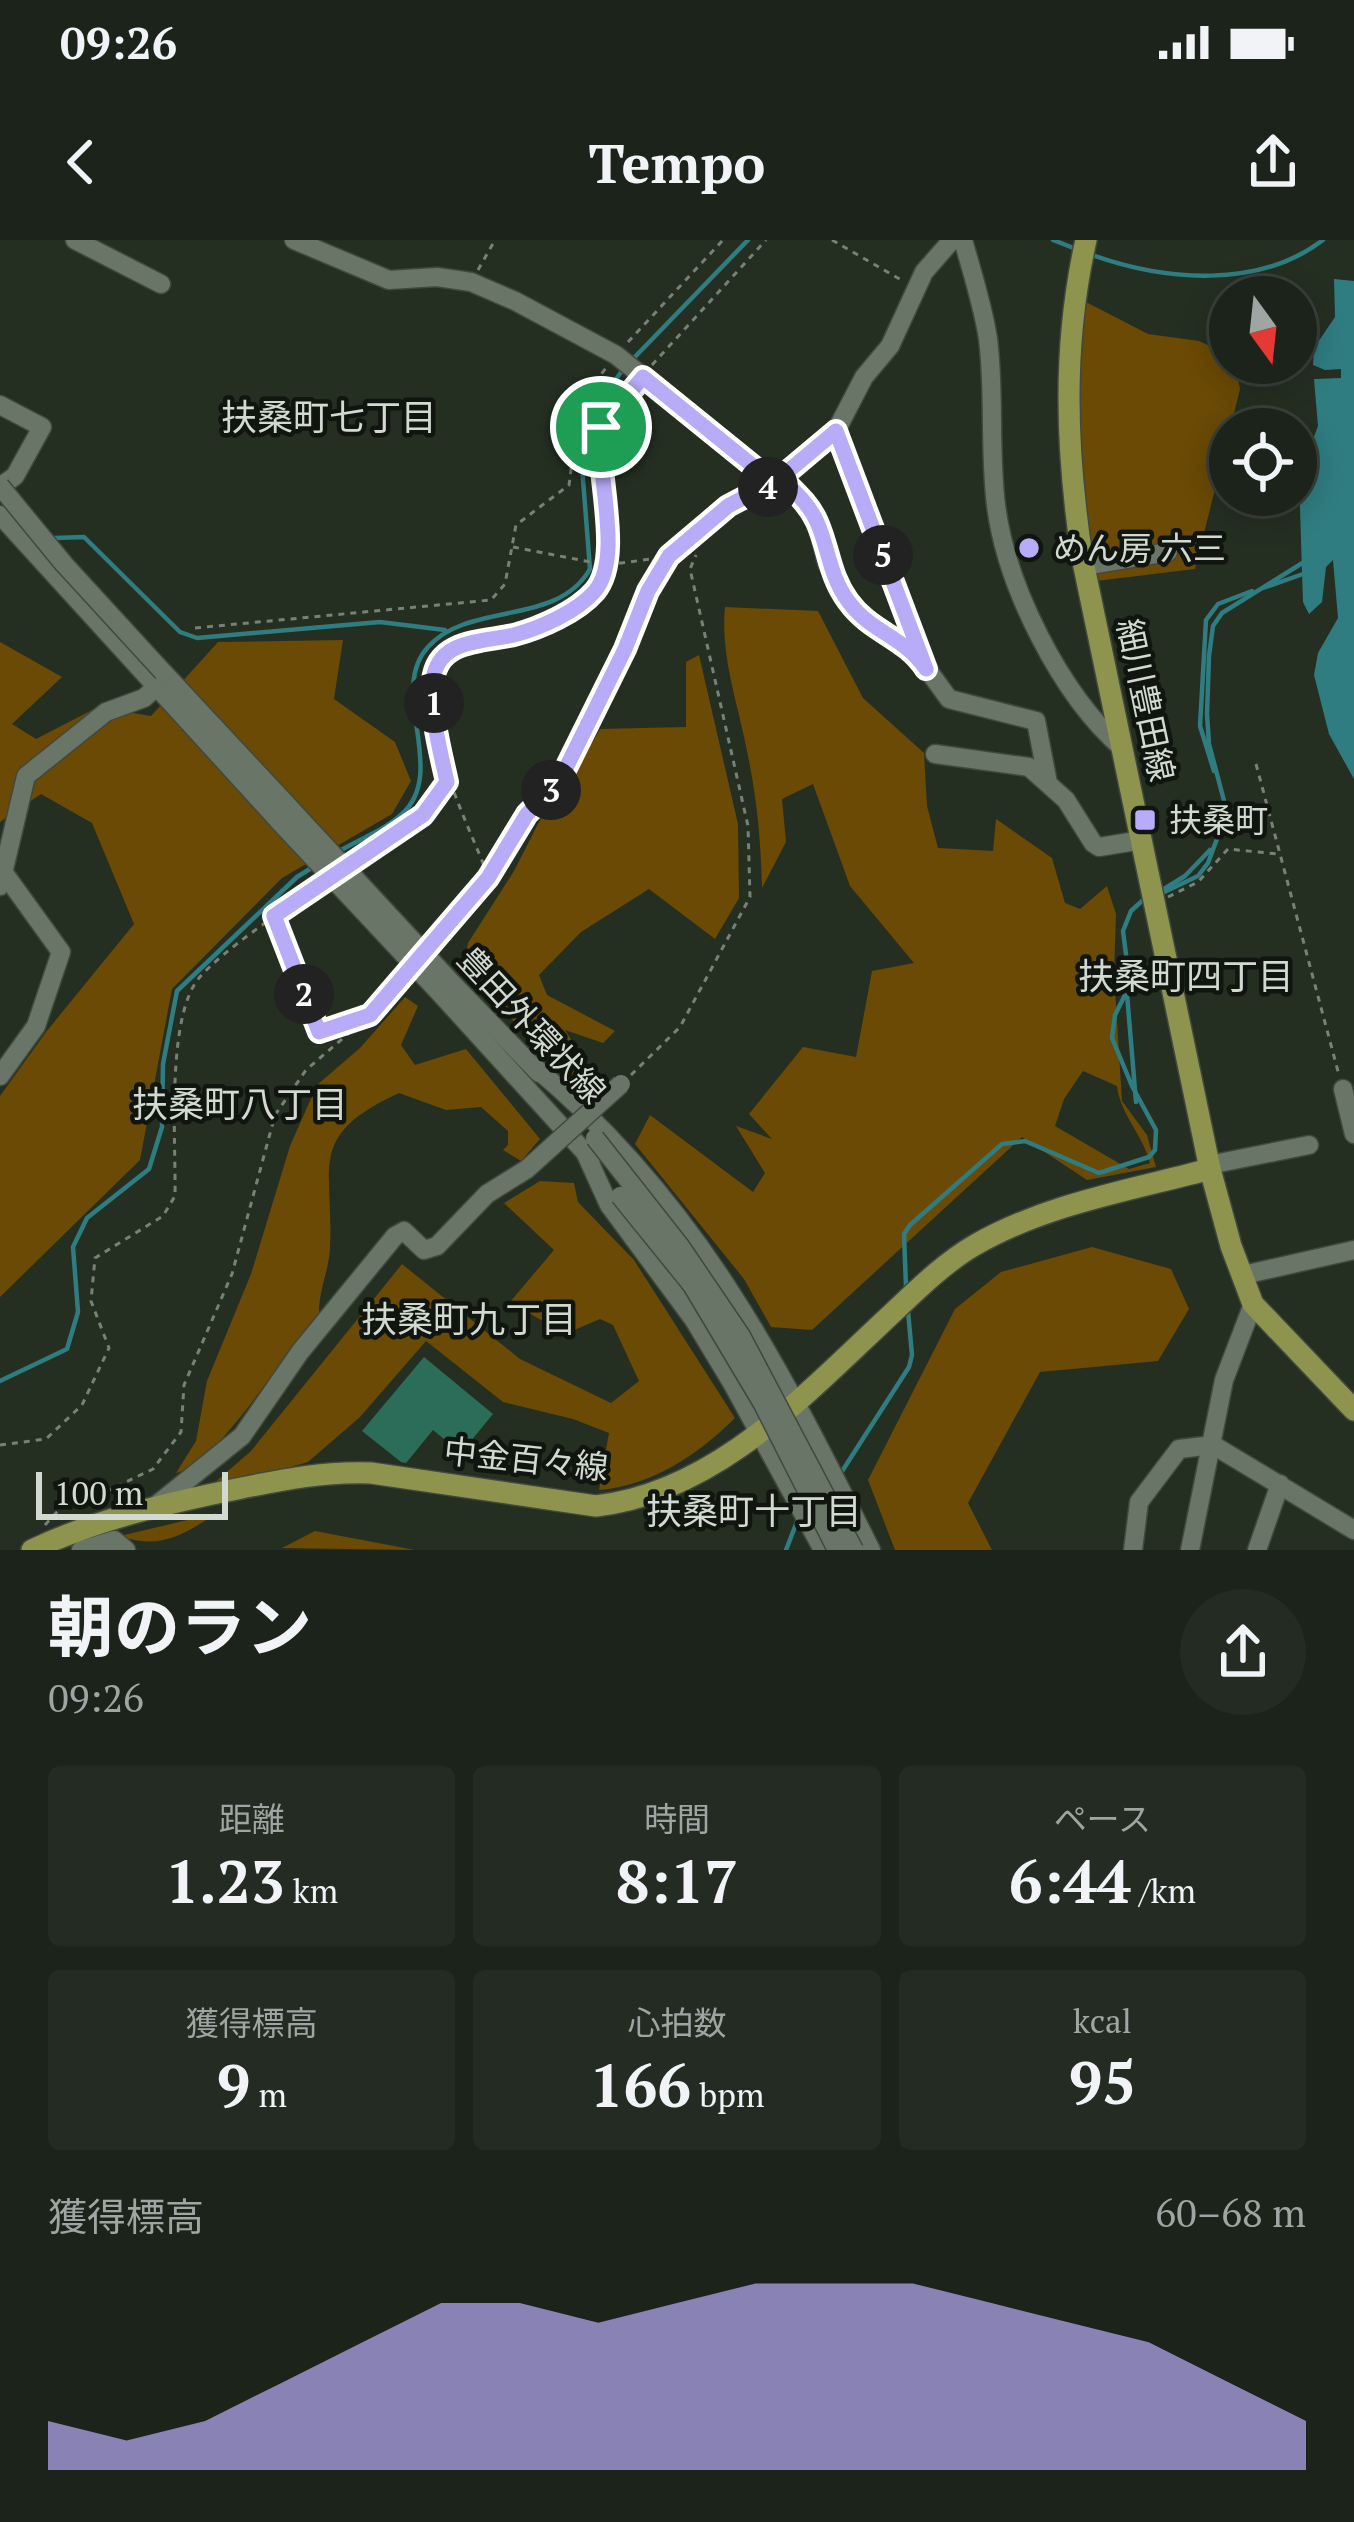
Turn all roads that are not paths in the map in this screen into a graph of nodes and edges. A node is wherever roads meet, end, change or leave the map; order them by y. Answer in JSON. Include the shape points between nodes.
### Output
{"nodes":[{"id":1,"x":75,"y":240,"type":"edge"},
{"id":2,"x":293,"y":240,"type":"edge"},
{"id":3,"x":952,"y":240,"type":"edge"},
{"id":4,"x":963,"y":240,"type":"edge"},
{"id":5,"x":1085,"y":242,"type":"edge"},
{"id":6,"x":161,"y":284,"type":"dead end"},
{"id":7,"x":0,"y":405,"type":"edge"},
{"id":8,"x":836,"y":431,"type":"junction"},
{"id":9,"x":777,"y":481,"type":"junction"},
{"id":10,"x":0,"y":487,"type":"edge"},
{"id":11,"x":0,"y":515,"type":"edge"},
{"id":12,"x":1168,"y":552,"type":"dead end"},
{"id":13,"x":669,"y":556,"type":"road end"},
{"id":14,"x":1084,"y":566,"type":"junction"},
{"id":15,"x":926,"y":669,"type":"junction"},
{"id":16,"x":153,"y":678,"type":"junction"},
{"id":17,"x":1122,"y":748,"type":"junction"},
{"id":18,"x":935,"y":754,"type":"dead end"},
{"id":19,"x":1048,"y":783,"type":"junction"},
{"id":20,"x":1142,"y":840,"type":"junction"},
{"id":21,"x":2,"y":879,"type":"edge"},
{"id":22,"x":444,"y":986,"type":"junction"},
{"id":23,"x":532,"y":1065,"type":"junction"},
{"id":24,"x":0,"y":1076,"type":"edge"},
{"id":25,"x":621,"y":1084,"type":"road end"},
{"id":26,"x":1343,"y":1089,"type":"road end"},
{"id":27,"x":1354,"y":1134,"type":"edge"},
{"id":28,"x":589,"y":1144,"type":"junction"},
{"id":29,"x":1309,"y":1145,"type":"dead end"},
{"id":30,"x":1210,"y":1167,"type":"junction"},
{"id":31,"x":1354,"y":1250,"type":"edge"},
{"id":32,"x":1243,"y":1275,"type":"junction"},
{"id":33,"x":1253,"y":1304,"type":"junction"},
{"id":34,"x":797,"y":1400,"type":"junction"},
{"id":35,"x":1354,"y":1410,"type":"edge"},
{"id":36,"x":760,"y":1432,"type":"junction"},
{"id":37,"x":1213,"y":1445,"type":"junction"},
{"id":38,"x":1280,"y":1484,"type":"junction"},
{"id":39,"x":154,"y":1507,"type":"junction"},
{"id":40,"x":1354,"y":1530,"type":"edge"},
{"id":41,"x":38,"y":1547,"type":"edge"},
{"id":42,"x":81,"y":1550,"type":"edge"},
{"id":43,"x":126,"y":1550,"type":"edge"},
{"id":44,"x":823,"y":1550,"type":"edge"},
{"id":45,"x":837,"y":1550,"type":"edge"},
{"id":46,"x":854,"y":1550,"type":"edge"},
{"id":47,"x":872,"y":1550,"type":"edge"},
{"id":48,"x":1133,"y":1550,"type":"edge"},
{"id":49,"x":1190,"y":1550,"type":"edge"},
{"id":50,"x":1256,"y":1550,"type":"edge"}],
"edges":[{"from":1,"to":6,"type":"street"},
{"from":2,"to":9,"type":"street","via":[[389,280],[471,282],[618,357]]},
{"from":3,"to":8,"type":"street","via":[[915,289]]},
{"from":4,"to":17,"type":"street","via":[[987,334],[996,506],[1006,545],[1042,644],[1098,727]]},
{"from":5,"to":14,"type":"main road","name":"細川豊田線","via":[[1067,404]]},
{"from":7,"to":10,"type":"street","via":[[42,427]]},
{"from":8,"to":9,"type":"street"},
{"from":8,"to":15,"type":"street"},
{"from":9,"to":13,"type":"street","via":[[728,506]]},
{"from":9,"to":15,"type":"street","via":[[805,501],[848,601],[911,647]]},
{"from":10,"to":16,"type":"street","name":"豊田外環状線","bridge":true},
{"from":11,"to":16,"type":"street","name":"豊田外環状線"},
{"from":12,"to":14,"type":"street"},
{"from":14,"to":17,"type":"main road","name":"細川豊田線"},
{"from":15,"to":19,"type":"street","via":[[949,699],[1036,721]]},
{"from":16,"to":21,"type":"street","via":[[144,698],[106,712],[26,776]]},
{"from":16,"to":22,"type":"street","name":"豊田外環状線","bridge":true},
{"from":17,"to":20,"type":"main road","name":"細川豊田線"},
{"from":18,"to":19,"type":"street","via":[[1029,767]]},
{"from":19,"to":20,"type":"street","via":[[1099,847]]},
{"from":20,"to":30,"type":"main road","name":"細川豊田線"},
{"from":21,"to":24,"type":"street","via":[[61,952],[36,1026]]},
{"from":22,"to":23,"type":"street","name":"豊田外環状線"},
{"from":22,"to":28,"type":"street","name":"豊田外環状線"},
{"from":23,"to":28,"type":"street","name":"豊田外環状線"},
{"from":23,"to":34,"type":"street","via":[[577,1102],[661,1196],[719,1272]]},
{"from":25,"to":39,"type":"street","bridge":true,"via":[[437,1246],[424,1250],[404,1231],[395,1236],[242,1436]]},
{"from":26,"to":27,"type":"street"},
{"from":28,"to":36,"type":"street","via":[[609,1205],[694,1320]]},
{"from":28,"to":45,"type":"street","name":"豊田外環状線","bridge":true,"via":[[715,1323]]},
{"from":28,"to":46,"type":"street","name":"豊田外環状線","bridge":true,"via":[[680,1246],[741,1336]]},
{"from":29,"to":30,"type":"street"},
{"from":30,"to":32,"type":"main road","name":"細川豊田線"},
{"from":30,"to":34,"type":"main road","name":"中金百々線","via":[[1034,1218],[971,1246]]},
{"from":31,"to":32,"type":"street"},
{"from":32,"to":33,"type":"main road","name":"細川豊田線"},
{"from":33,"to":35,"type":"main road","name":"細川豊田線"},
{"from":33,"to":37,"type":"street","via":[[1224,1380]]},
{"from":34,"to":36,"type":"main road","name":"中金百々線"},
{"from":34,"to":47,"type":"street"},
{"from":36,"to":39,"type":"main road","name":"中金百々線","via":[[673,1486],[629,1502],[596,1505],[336,1472]]},
{"from":36,"to":44,"type":"street"},
{"from":37,"to":38,"type":"street"},
{"from":37,"to":48,"type":"street","via":[[1179,1449],[1139,1502]]},
{"from":37,"to":49,"type":"street"},
{"from":38,"to":40,"type":"street"},
{"from":38,"to":50,"type":"street"},
{"from":39,"to":41,"type":"main road","name":"中金百々線"},
{"from":42,"to":43,"type":"street","via":[[114,1540]]}]}
